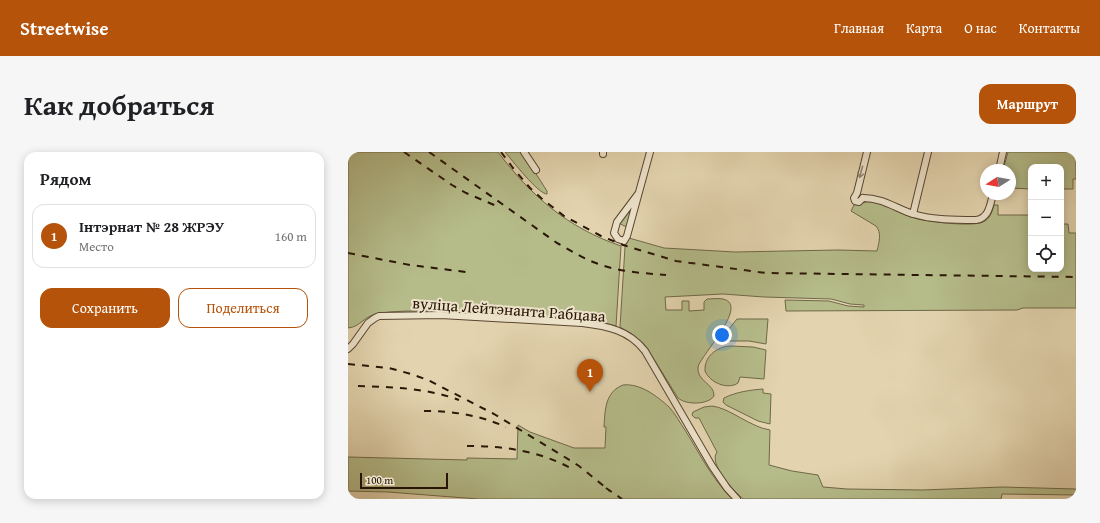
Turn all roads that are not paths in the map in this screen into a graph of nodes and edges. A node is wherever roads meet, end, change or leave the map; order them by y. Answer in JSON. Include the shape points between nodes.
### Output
{"nodes":[{"id":1,"x":524,"y":152,"type":"edge"},
{"id":2,"x":650,"y":152,"type":"edge"},
{"id":3,"x":867,"y":152,"type":"edge"},
{"id":4,"x":928,"y":152,"type":"edge"},
{"id":5,"x":1003,"y":152,"type":"edge"},
{"id":6,"x":1000,"y":164,"type":"edge"},
{"id":7,"x":536,"y":170,"type":"dead end"},
{"id":8,"x":638,"y":194,"type":"junction"},
{"id":9,"x":992,"y":200,"type":"edge"},
{"id":10,"x":913,"y":214,"type":"junction"},
{"id":11,"x":348,"y":349,"type":"edge"},
{"id":12,"x":737,"y":499,"type":"edge"}],
"edges":[{"from":1,"to":7,"type":"street"},
{"from":2,"to":8,"type":"street"},
{"from":3,"to":10,"type":"street","one_way":true,"via":[[857,193],[854,196],[855,201],[863,198],[882,200]]},
{"from":4,"to":10,"type":"street"},
{"from":5,"to":6,"type":"street"},
{"from":8,"to":8,"type":"street","via":[[616,225],[614,233],[618,239],[624,240],[627,236]]},
{"from":9,"to":10,"type":"street","via":[[988,214],[976,220]]},
{"from":11,"to":12,"type":"street","name":"вуліца Лейтэнанта Рабцава","via":[[368,323],[385,316],[441,315],[582,323],[617,329],[636,340],[645,351],[712,466]]}]}
